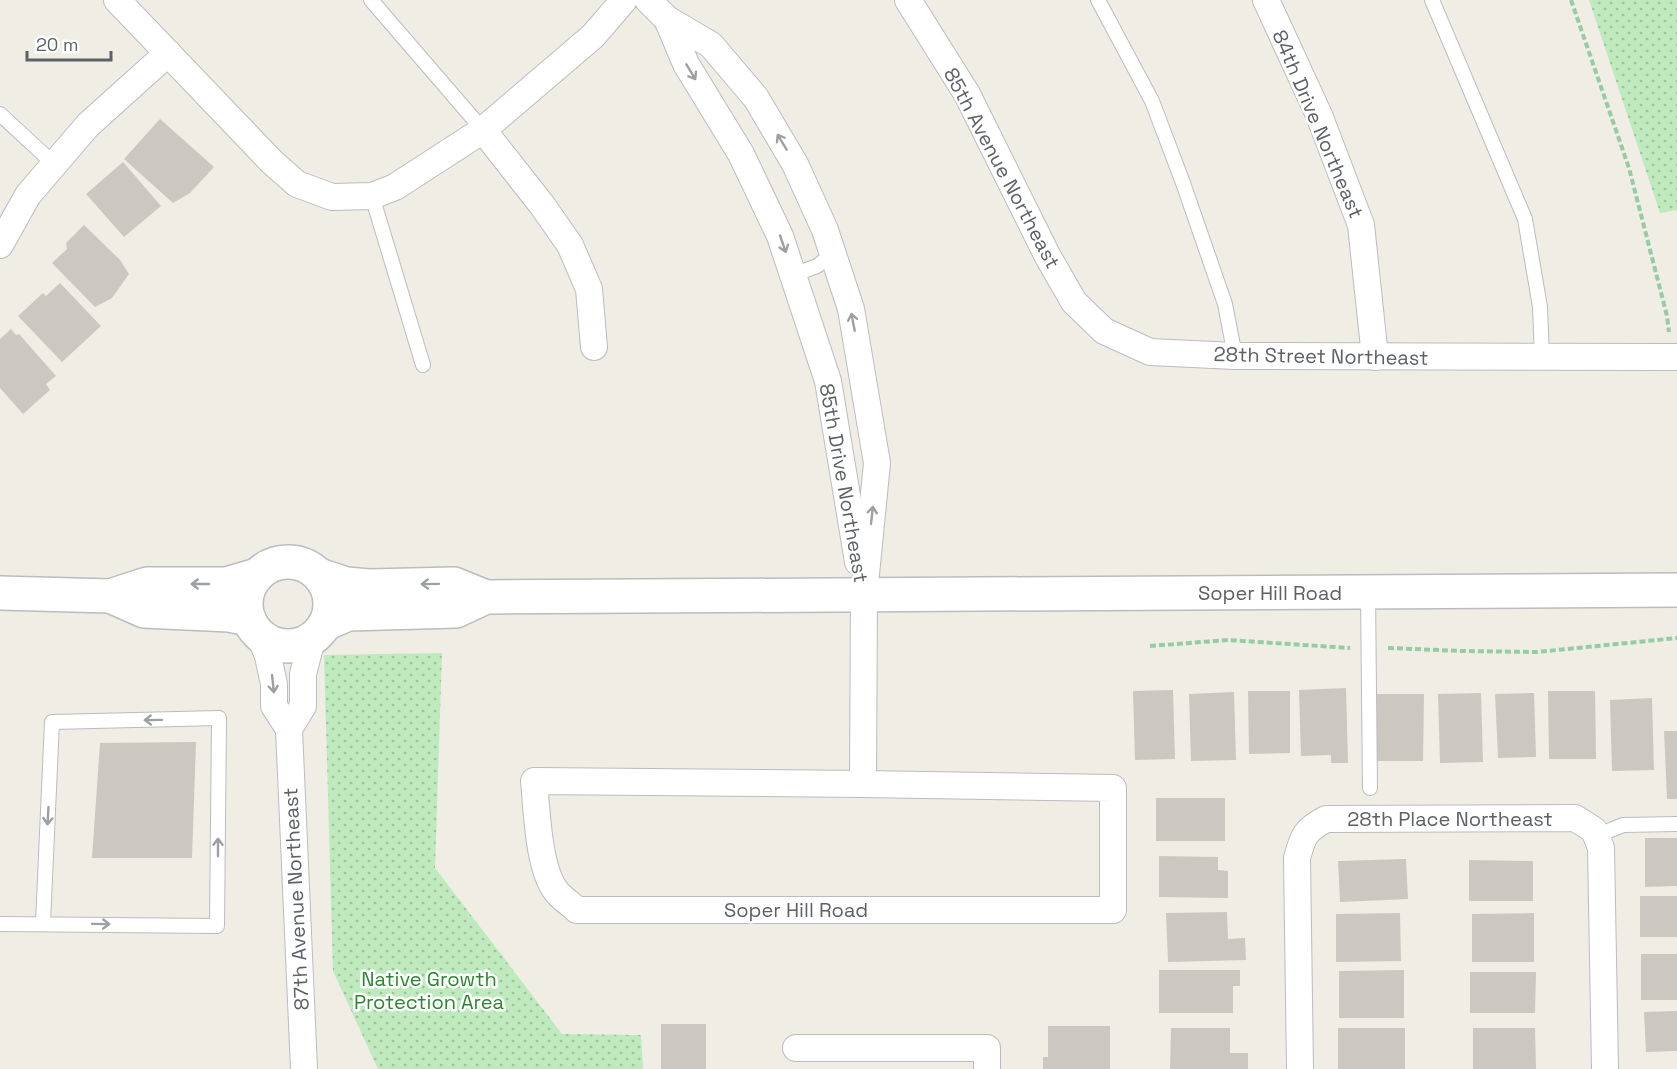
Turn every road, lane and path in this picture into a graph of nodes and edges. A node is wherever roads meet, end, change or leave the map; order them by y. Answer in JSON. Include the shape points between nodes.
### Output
{"nodes":[{"id":1,"x":117,"y":0,"type":"edge"},
{"id":2,"x":371,"y":0,"type":"edge"},
{"id":3,"x":624,"y":0,"type":"edge"},
{"id":4,"x":648,"y":0,"type":"edge"},
{"id":5,"x":908,"y":0,"type":"edge"},
{"id":6,"x":1098,"y":0,"type":"edge"},
{"id":7,"x":1266,"y":0,"type":"edge"},
{"id":8,"x":1432,"y":0,"type":"edge"},
{"id":9,"x":1571,"y":0,"type":"edge"},
{"id":10,"x":667,"y":19,"type":"junction"},
{"id":11,"x":168,"y":53,"type":"junction"},
{"id":12,"x":0,"y":114,"type":"edge"},
{"id":13,"x":483,"y":130,"type":"junction"},
{"id":14,"x":54,"y":164,"type":"junction"},
{"id":15,"x":372,"y":196,"type":"junction"},
{"id":16,"x":0,"y":245,"type":"edge"},
{"id":17,"x":833,"y":255,"type":"junction"},
{"id":18,"x":793,"y":275,"type":"junction"},
{"id":19,"x":1104,"y":331,"type":"joint"},
{"id":20,"x":594,"y":347,"type":"dead end"},
{"id":21,"x":1235,"y":356,"type":"junction"},
{"id":22,"x":1375,"y":357,"type":"junction"},
{"id":23,"x":1675,"y":357,"type":"edge"},
{"id":24,"x":1542,"y":358,"type":"junction"},
{"id":25,"x":423,"y":365,"type":"dead end"},
{"id":26,"x":319,"y":574,"type":"junction"},
{"id":27,"x":257,"y":575,"type":"junction"},
{"id":28,"x":1677,"y":590,"type":"edge"},
{"id":29,"x":1368,"y":592,"type":"junction"},
{"id":30,"x":0,"y":593,"type":"edge"},
{"id":31,"x":864,"y":594,"type":"junction"},
{"id":32,"x":110,"y":596,"type":"junction"},
{"id":33,"x":486,"y":597,"type":"junction"},
{"id":34,"x":254,"y":628,"type":"junction"},
{"id":35,"x":319,"y":631,"type":"junction"},
{"id":36,"x":1677,"y":638,"type":"edge"},
{"id":37,"x":1150,"y":646,"type":"dead end"},
{"id":38,"x":1368,"y":648,"type":"junction"},
{"id":39,"x":289,"y":729,"type":"junction"},
{"id":40,"x":863,"y":784,"type":"junction"},
{"id":41,"x":1370,"y":788,"type":"dead end"},
{"id":42,"x":1677,"y":824,"type":"edge"},
{"id":43,"x":1596,"y":837,"type":"junction"},
{"id":44,"x":43,"y":923,"type":"junction"},
{"id":45,"x":0,"y":924,"type":"edge"},
{"id":46,"x":796,"y":1048,"type":"dead end"},
{"id":47,"x":987,"y":1058,"type":"edge"},
{"id":48,"x":304,"y":1069,"type":"edge"},
{"id":49,"x":1300,"y":1069,"type":"edge"},
{"id":50,"x":1605,"y":1069,"type":"edge"}],
"edges":[{"from":1,"to":11,"type":"street"},
{"from":2,"to":13,"type":"lane"},
{"from":3,"to":13,"type":"street","via":[[593,36]]},
{"from":4,"to":10,"type":"street","name":"85th Drive Northeast"},
{"from":5,"to":19,"type":"street","name":"85th Avenue Northeast","via":[[967,94],[1074,302]]},
{"from":6,"to":21,"type":"lane","via":[[1152,101],[1221,294]]},
{"from":7,"to":22,"type":"street","name":"84th Drive Northeast","via":[[1319,115],[1361,225]]},
{"from":8,"to":24,"type":"lane","via":[[1525,219],[1540,306]]},
{"from":9,"to":23,"type":"path","via":[[1629,168]]},
{"from":17,"to":10,"type":"street","name":"85th Drive Northeast","one_way":true,"via":[[795,164],[756,98],[711,45]]},
{"from":10,"to":18,"type":"street","name":"85th Drive Northeast","one_way":true,"via":[[686,64],[741,154],[780,236]]},
{"from":11,"to":14,"type":"street","via":[[88,125]]},
{"from":11,"to":15,"type":"street","via":[[297,184],[332,197]]},
{"from":12,"to":14,"type":"lane"},
{"from":13,"to":15,"type":"street","via":[[395,187]]},
{"from":13,"to":20,"type":"street","via":[[570,245],[589,289]]},
{"from":14,"to":16,"type":"street","via":[[28,195]]},
{"from":15,"to":25,"type":"lane"},
{"from":17,"to":18,"type":"lane"},
{"from":31,"to":17,"type":"street","name":"85th Drive Northeast","one_way":true,"via":[[877,462],[850,309]]},
{"from":18,"to":31,"type":"street","name":"85th Drive Northeast","via":[[828,381]]},
{"from":19,"to":21,"type":"street","name":"28th Street Northeast","via":[[1150,352]]},
{"from":21,"to":22,"type":"street","name":"28th Street Northeast"},
{"from":22,"to":24,"type":"street","name":"28th Street Northeast"},
{"from":23,"to":24,"type":"street","name":"28th Street Northeast"},
{"from":26,"to":27,"type":"street","via":[[307,566],[280,562]]},
{"from":33,"to":26,"type":"street","one_way":true,"via":[[454,584],[369,586],[346,584]]},
{"from":26,"to":35,"type":"street","via":[[330,601],[329,615]]},
{"from":27,"to":32,"type":"street","one_way":true,"via":[[226,584],[147,584]]},
{"from":27,"to":34,"type":"street","via":[[245,599]]},
{"from":28,"to":29,"type":"street","name":"Soper Hill Road"},
{"from":29,"to":31,"type":"street","name":"Soper Hill Road"},
{"from":29,"to":38,"type":"lane"},
{"from":30,"to":32,"type":"street"},
{"from":31,"to":33,"type":"street","name":"Soper Hill Road"},
{"from":31,"to":40,"type":"street"},
{"from":32,"to":34,"type":"street","via":[[144,611],[229,615]]},
{"from":33,"to":35,"type":"street","via":[[456,611],[348,614]]},
{"from":34,"to":35,"type":"street","via":[[272,644],[285,646],[300,645]]},
{"from":34,"to":39,"type":"street","one_way":true,"via":[[268,656],[274,706]]},
{"from":35,"to":39,"type":"street","via":[[303,674],[303,706]]},
{"from":36,"to":38,"type":"path","via":[[1537,652]]},
{"from":37,"to":38,"type":"path","via":[[1228,640]]},
{"from":38,"to":41,"type":"lane"},
{"from":39,"to":48,"type":"street","name":"87th Avenue Northeast"},
{"from":40,"to":40,"type":"street","name":"Soper Hill Road","via":[[593,782],[534,781],[545,866],[556,892],[577,910],[1113,910],[1113,788]]},
{"from":42,"to":43,"type":"lane","via":[[1623,825]]},
{"from":43,"to":49,"type":"street","name":"28th Place Northeast","via":[[1594,830],[1575,818],[1326,819],[1310,827],[1297,858]]},
{"from":43,"to":50,"type":"street","via":[[1601,848]]},
{"from":44,"to":44,"type":"lane","one_way":true,"via":[[217,926],[219,718],[52,722]]},
{"from":44,"to":45,"type":"lane"},
{"from":46,"to":47,"type":"street"}]}
